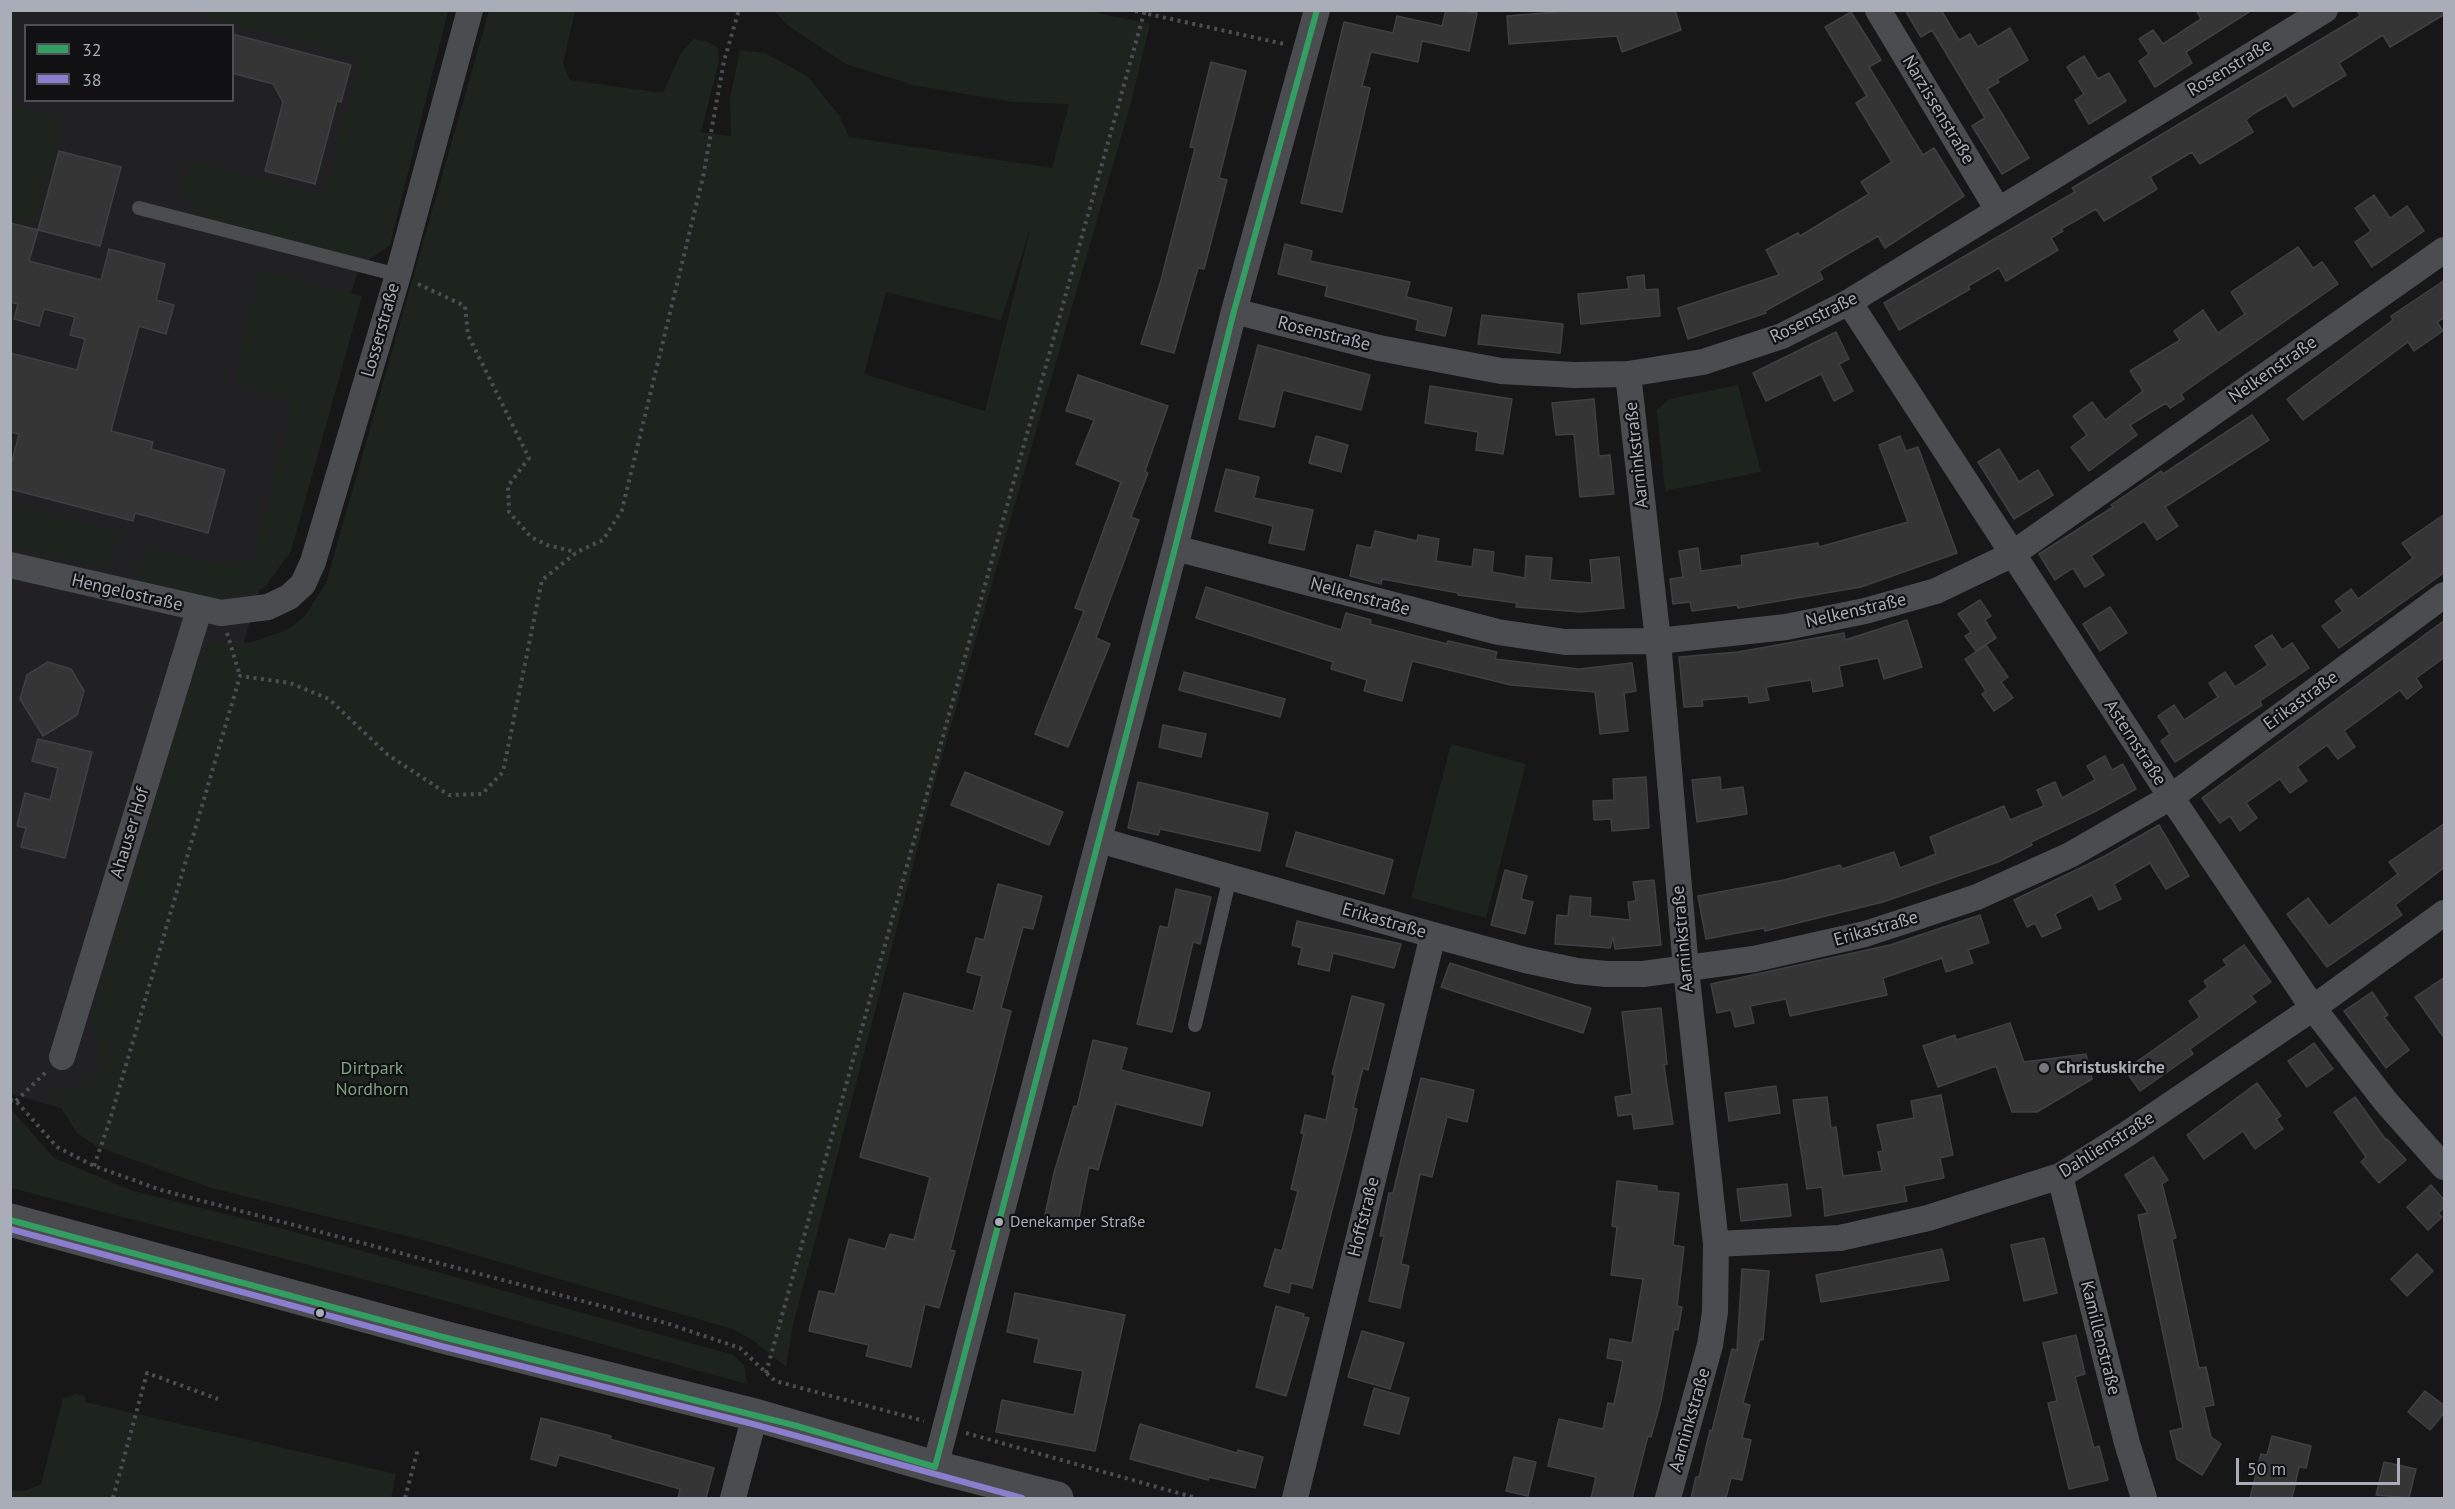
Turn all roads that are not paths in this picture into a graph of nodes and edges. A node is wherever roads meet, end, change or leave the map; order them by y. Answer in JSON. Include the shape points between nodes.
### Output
{"nodes":[{"id":1,"x":470,"y":10,"type":"edge"},
{"id":2,"x":1317,"y":10,"type":"edge"},
{"id":3,"x":1878,"y":10,"type":"edge"},
{"id":4,"x":2325,"y":10,"type":"edge"},
{"id":5,"x":139,"y":208,"type":"dead end"},
{"id":6,"x":1998,"y":210,"type":"junction"},
{"id":7,"x":2445,"y":250,"type":"edge"},
{"id":8,"x":398,"y":275,"type":"junction"},
{"id":9,"x":1849,"y":302,"type":"junction"},
{"id":10,"x":1234,"y":311,"type":"junction"},
{"id":11,"x":1628,"y":374,"type":"junction"},
{"id":12,"x":1175,"y":548,"type":"junction"},
{"id":13,"x":2011,"y":555,"type":"junction"},
{"id":14,"x":10,"y":565,"type":"edge"},
{"id":15,"x":2445,"y":595,"type":"edge"},
{"id":16,"x":222,"y":611,"type":"junction"},
{"id":17,"x":1658,"y":641,"type":"junction"},
{"id":18,"x":2171,"y":797,"type":"junction"},
{"id":19,"x":1099,"y":840,"type":"junction"},
{"id":20,"x":1230,"y":877,"type":"junction"},
{"id":21,"x":2445,"y":913,"type":"edge"},
{"id":22,"x":1433,"y":935,"type":"junction"},
{"id":23,"x":1686,"y":969,"type":"junction"},
{"id":24,"x":2313,"y":1008,"type":"junction"},
{"id":25,"x":1195,"y":1025,"type":"dead end"},
{"id":26,"x":62,"y":1057,"type":"road end"},
{"id":27,"x":2445,"y":1167,"type":"edge"},
{"id":28,"x":2060,"y":1176,"type":"junction"},
{"id":29,"x":10,"y":1220,"type":"edge"},
{"id":30,"x":1716,"y":1244,"type":"junction"},
{"id":31,"x":755,"y":1415,"type":"junction"},
{"id":32,"x":934,"y":1467,"type":"junction"},
{"id":33,"x":733,"y":1498,"type":"edge"},
{"id":34,"x":1057,"y":1498,"type":"edge"},
{"id":35,"x":1295,"y":1498,"type":"edge"},
{"id":36,"x":1668,"y":1498,"type":"edge"},
{"id":37,"x":2144,"y":1498,"type":"edge"}],
"edges":[{"from":1,"to":8,"type":"street","name":"Losserstraße"},
{"from":2,"to":10,"type":"street"},
{"from":3,"to":6,"type":"street","name":"Narzissenstraße"},
{"from":4,"to":6,"type":"street","name":"Rosenstraße"},
{"from":5,"to":8,"type":"lane"},
{"from":6,"to":9,"type":"street","name":"Rosenstraße"},
{"from":7,"to":13,"type":"street","name":"Nelkenstraße"},
{"from":8,"to":16,"type":"street","name":"Losserstraße","via":[[313,562],[303,584],[289,597],[268,606]]},
{"from":9,"to":11,"type":"street","name":"Rosenstraße","via":[[1770,340],[1703,362]]},
{"from":9,"to":13,"type":"street","name":"Asternstraße"},
{"from":10,"to":11,"type":"street","name":"Rosenstraße","via":[[1379,348],[1501,371]]},
{"from":10,"to":12,"type":"street"},
{"from":11,"to":17,"type":"street","name":"Aarninkstraße"},
{"from":12,"to":17,"type":"street","name":"Nelkenstraße","via":[[1498,632],[1565,642]]},
{"from":12,"to":19,"type":"street"},
{"from":13,"to":17,"type":"street","name":"Nelkenstraße","via":[[1936,591],[1865,611],[1786,627]]},
{"from":13,"to":18,"type":"street","name":"Asternstraße"},
{"from":14,"to":16,"type":"street","name":"Hengelostraße"},
{"from":15,"to":18,"type":"street","name":"Erikastraße"},
{"from":16,"to":26,"type":"street","name":"Ahauser Hof"},
{"from":17,"to":23,"type":"street","name":"Aarninkstraße"},
{"from":18,"to":23,"type":"street","name":"Erikastraße","via":[[2070,855],[1977,897],[1866,934],[1754,959]]},
{"from":18,"to":24,"type":"street","name":"Asternstraße"},
{"from":19,"to":20,"type":"street","name":"Erikastraße"},
{"from":19,"to":32,"type":"street"},
{"from":20,"to":22,"type":"street","name":"Erikastraße"},
{"from":20,"to":25,"type":"lane"},
{"from":21,"to":24,"type":"street","name":"Dahlienstraße"},
{"from":22,"to":23,"type":"street","name":"Erikastraße","via":[[1577,971],[1643,974]]},
{"from":22,"to":35,"type":"street","name":"Hoffstraße"},
{"from":23,"to":30,"type":"street","name":"Aarninkstraße"},
{"from":24,"to":27,"type":"street","name":"Asternstraße","via":[[2386,1102]]},
{"from":24,"to":28,"type":"street","name":"Dahlienstraße"},
{"from":28,"to":30,"type":"street","name":"Dahlienstraße","via":[[1928,1218],[1840,1238]]},
{"from":28,"to":37,"type":"street","name":"Kamillenstraße"},
{"from":29,"to":31,"type":"street","via":[[443,1337]]},
{"from":30,"to":36,"type":"street","name":"Aarninkstraße","via":[[1715,1312],[1710,1345]]},
{"from":31,"to":32,"type":"street"},
{"from":31,"to":33,"type":"street"},
{"from":32,"to":34,"type":"street"}]}
